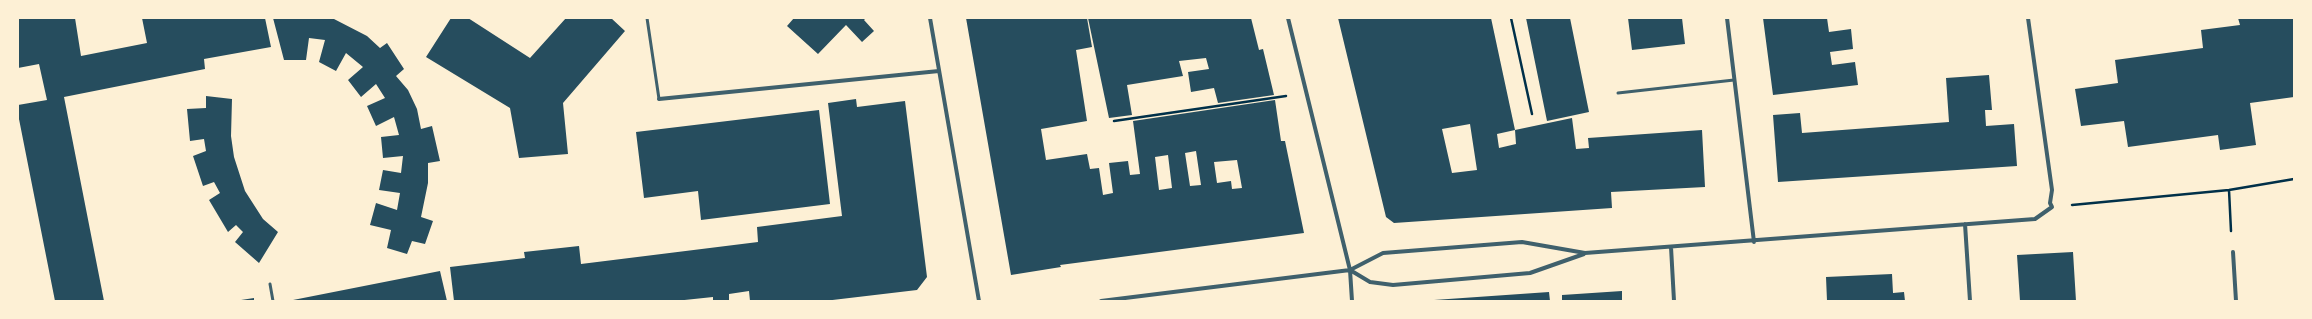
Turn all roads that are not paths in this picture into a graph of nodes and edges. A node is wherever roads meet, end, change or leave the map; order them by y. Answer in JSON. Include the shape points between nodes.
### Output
{"nodes":[{"id":1,"x":647,"y":18,"type":"edge"},
{"id":2,"x":930,"y":18,"type":"edge"},
{"id":3,"x":1288,"y":18,"type":"edge"},
{"id":4,"x":1727,"y":18,"type":"edge"},
{"id":5,"x":2028,"y":18,"type":"edge"},
{"id":6,"x":939,"y":71,"type":"junction"},
{"id":7,"x":1734,"y":80,"type":"junction"},
{"id":8,"x":1618,"y":92,"type":"dead end"},
{"id":9,"x":659,"y":99,"type":"joint"},
{"id":10,"x":1965,"y":224,"type":"junction"},
{"id":11,"x":1754,"y":242,"type":"junction"},
{"id":12,"x":1671,"y":247,"type":"junction"},
{"id":13,"x":2233,"y":252,"type":"road end"},
{"id":14,"x":1585,"y":254,"type":"junction"},
{"id":15,"x":1350,"y":270,"type":"junction"},
{"id":16,"x":270,"y":284,"type":"dead end"},
{"id":17,"x":273,"y":301,"type":"edge"},
{"id":18,"x":979,"y":301,"type":"edge"},
{"id":19,"x":1101,"y":301,"type":"edge"},
{"id":20,"x":1352,"y":301,"type":"edge"},
{"id":21,"x":1674,"y":301,"type":"edge"},
{"id":22,"x":1970,"y":301,"type":"edge"},
{"id":23,"x":2236,"y":301,"type":"edge"}],
"edges":[{"from":1,"to":9,"type":"lane"},
{"from":2,"to":6,"type":"street"},
{"from":3,"to":15,"type":"street"},
{"from":4,"to":7,"type":"street"},
{"from":5,"to":10,"type":"street","via":[[2052,190],[2052,207],[2035,219]]},
{"from":6,"to":9,"type":"street"},
{"from":6,"to":18,"type":"street"},
{"from":7,"to":8,"type":"lane"},
{"from":7,"to":11,"type":"street"},
{"from":10,"to":11,"type":"street"},
{"from":10,"to":22,"type":"street"},
{"from":11,"to":12,"type":"street"},
{"from":12,"to":14,"type":"street"},
{"from":12,"to":21,"type":"street"},
{"from":13,"to":23,"type":"street"},
{"from":14,"to":15,"type":"street","via":[[1522,242],[1383,253]]},
{"from":14,"to":15,"type":"street","via":[[1530,273],[1393,285],[1370,282]]},
{"from":15,"to":19,"type":"street"},
{"from":15,"to":20,"type":"street"},
{"from":16,"to":17,"type":"lane"}]}
